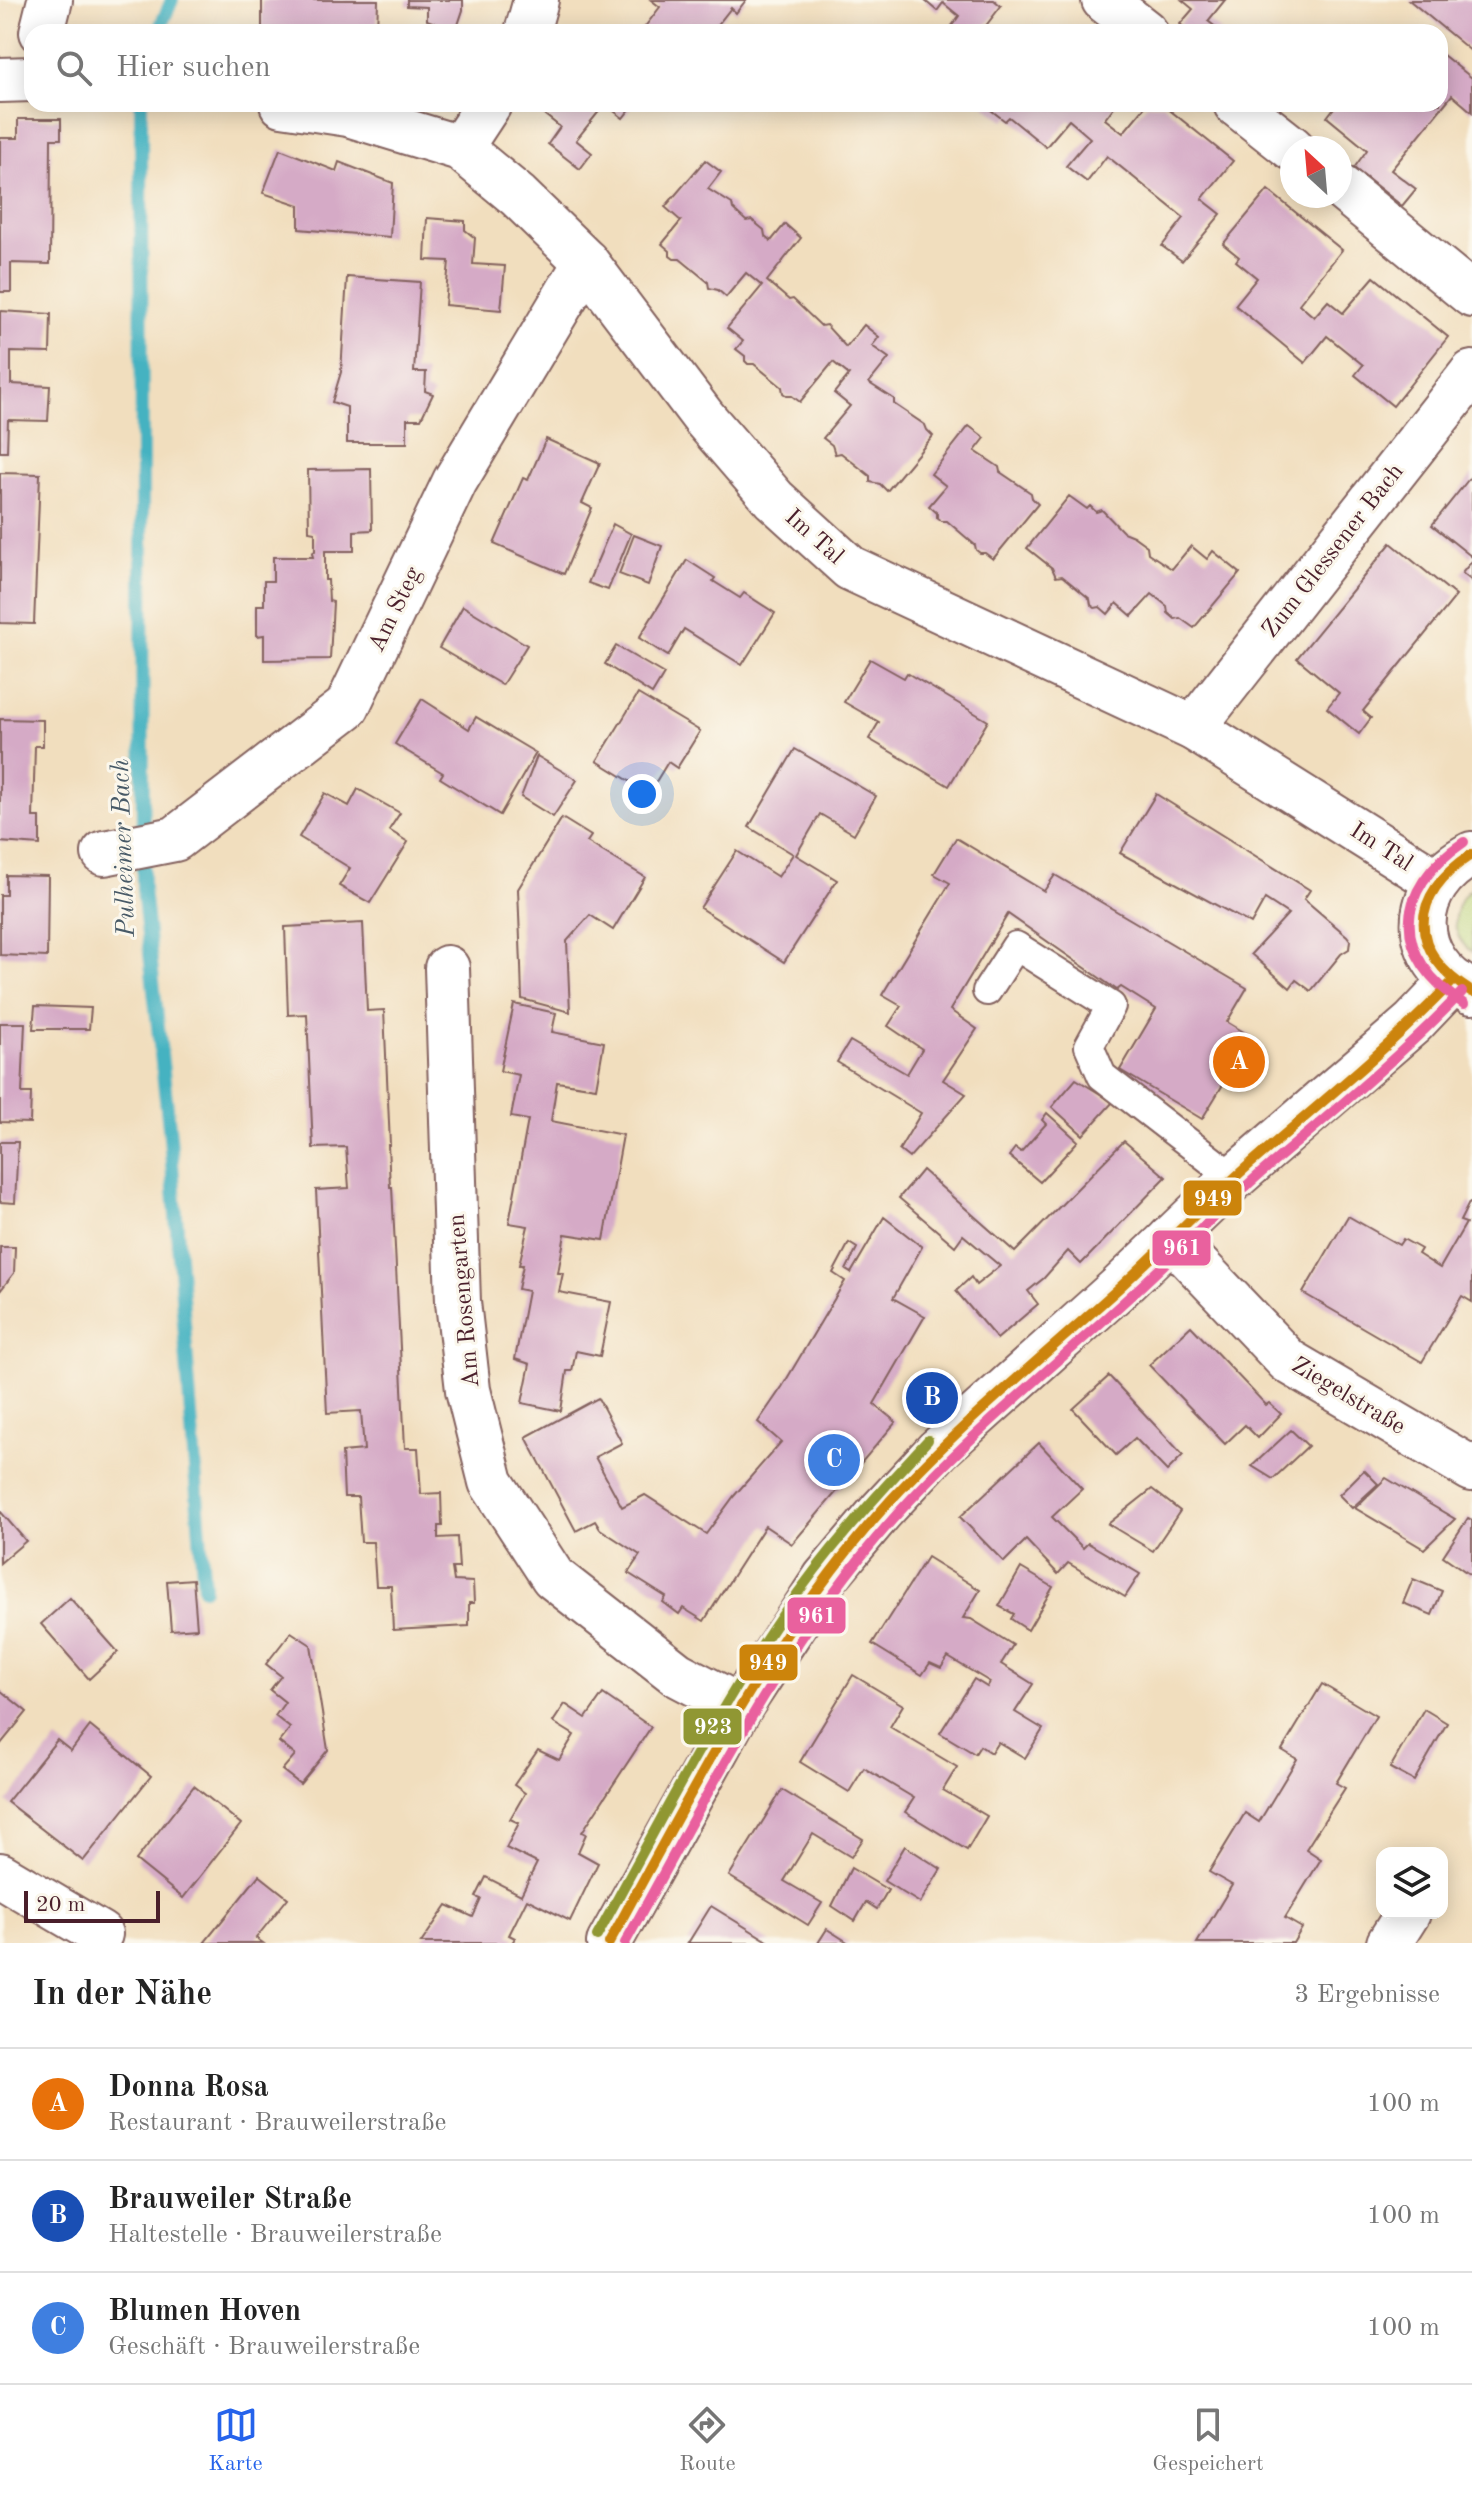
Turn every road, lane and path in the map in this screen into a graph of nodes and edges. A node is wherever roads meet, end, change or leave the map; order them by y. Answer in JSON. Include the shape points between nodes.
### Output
{"nodes":[{"id":1,"x":50,"y":0,"type":"edge"},
{"id":2,"x":536,"y":0,"type":"edge"},
{"id":3,"x":1104,"y":0,"type":"edge"},
{"id":4,"x":44,"y":24,"type":"edge"},
{"id":5,"x":529,"y":24,"type":"edge"},
{"id":6,"x":1135,"y":24,"type":"edge"},
{"id":7,"x":335,"y":112,"type":"edge"},
{"id":8,"x":484,"y":112,"type":"edge"},
{"id":9,"x":1246,"y":112,"type":"edge"},
{"id":10,"x":1280,"y":139,"type":"edge"},
{"id":11,"x":460,"y":148,"type":"junction"},
{"id":12,"x":1352,"y":197,"type":"edge"},
{"id":13,"x":586,"y":262,"type":"junction"},
{"id":14,"x":1472,"y":295,"type":"edge"},
{"id":15,"x":1472,"y":373,"type":"edge"},
{"id":16,"x":1193,"y":728,"type":"junction"},
{"id":17,"x":104,"y":853,"type":"dead end"},
{"id":18,"x":1472,"y":854,"type":"edge"},
{"id":19,"x":1436,"y":881,"type":"junction"},
{"id":20,"x":447,"y":968,"type":"dead end"},
{"id":21,"x":1462,"y":987,"type":"edge"},
{"id":22,"x":987,"y":991,"type":"dead end"},
{"id":23,"x":1234,"y":1178,"type":"junction"},
{"id":24,"x":1171,"y":1238,"type":"junction"},
{"id":25,"x":1472,"y":1469,"type":"edge"},
{"id":26,"x":740,"y":1707,"type":"junction"},
{"id":27,"x":0,"y":1875,"type":"edge"},
{"id":28,"x":1404,"y":1919,"type":"edge"},
{"id":29,"x":100,"y":1934,"type":"dead end"},
{"id":30,"x":609,"y":1943,"type":"edge"},
{"id":31,"x":1389,"y":1943,"type":"edge"}],
"edges":[{"from":1,"to":4,"type":"street"},
{"from":2,"to":5,"type":"street"},
{"from":3,"to":6,"type":"street"},
{"from":7,"to":11,"type":"street","name":"Im Tal"},
{"from":8,"to":11,"type":"street"},
{"from":9,"to":10,"type":"street"},
{"from":11,"to":13,"type":"street","name":"Im Tal"},
{"from":12,"to":14,"type":"street"},
{"from":13,"to":16,"type":"street","name":"Im Tal","via":[[714,430],[774,499],[850,568]]},
{"from":13,"to":17,"type":"street","name":"Am Steg","via":[[455,481],[347,707],[175,839]]},
{"from":15,"to":16,"type":"street","name":"Zum Glessener Bach"},
{"from":16,"to":19,"type":"street","name":"Im Tal"},
{"from":18,"to":19,"type":"street","via":[[1453,863]]},
{"from":19,"to":21,"type":"street","via":[[1426,901],[1426,945],[1437,966]]},
{"from":20,"to":26,"type":"street","name":"Am Rosengarten","via":[[458,1302],[468,1390],[491,1482],[553,1577],[677,1674]]},
{"from":21,"to":23,"type":"street"},
{"from":22,"to":23,"type":"lane","via":[[1016,946],[1111,1006],[1089,1046],[1102,1076]]},
{"from":23,"to":24,"type":"street"},
{"from":24,"to":25,"type":"street","name":"Ziegelstraße","via":[[1288,1361]]},
{"from":24,"to":26,"type":"street","via":[[938,1450],[881,1511],[825,1578]]},
{"from":26,"to":30,"type":"street"},
{"from":27,"to":29,"type":"street"},
{"from":28,"to":31,"type":"street"}]}
